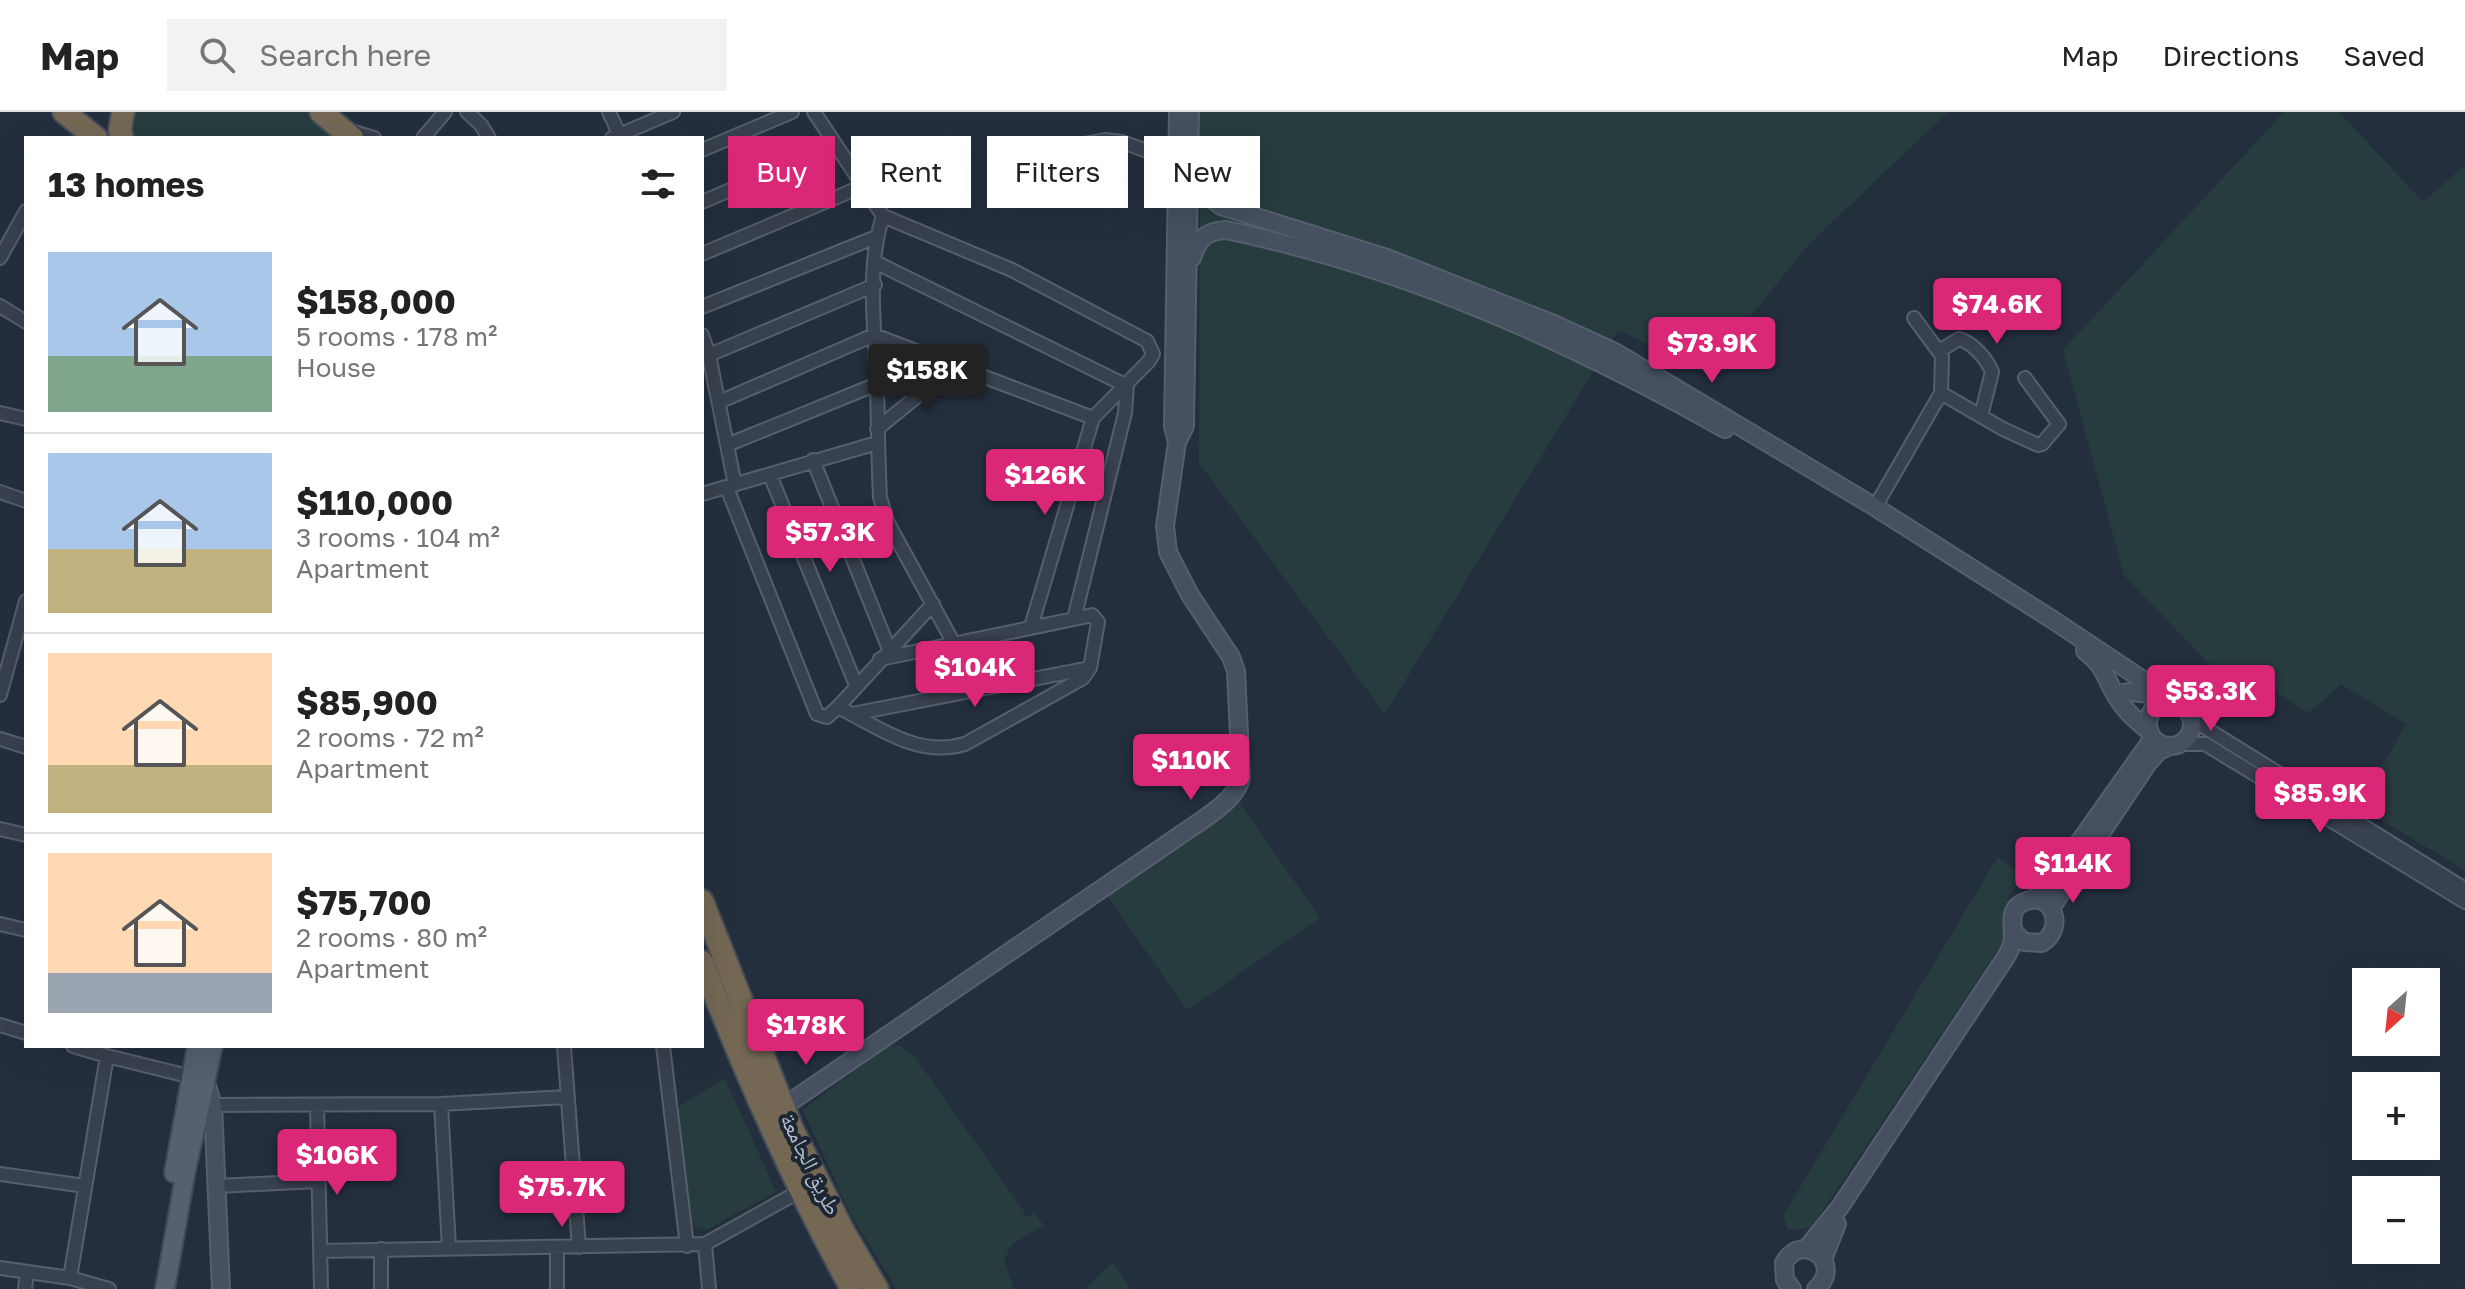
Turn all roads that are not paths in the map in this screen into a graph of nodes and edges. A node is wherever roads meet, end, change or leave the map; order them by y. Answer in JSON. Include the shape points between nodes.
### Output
{"nodes":[{"id":1,"x":64,"y":112,"type":"edge"},
{"id":2,"x":123,"y":112,"type":"edge"},
{"id":3,"x":445,"y":112,"type":"edge"},
{"id":4,"x":467,"y":112,"type":"edge"},
{"id":5,"x":609,"y":112,"type":"edge"},
{"id":6,"x":792,"y":112,"type":"edge"},
{"id":7,"x":814,"y":112,"type":"edge"},
{"id":8,"x":1178,"y":112,"type":"edge"},
{"id":9,"x":1190,"y":112,"type":"edge"},
{"id":10,"x":668,"y":113,"type":"edge"},
{"id":11,"x":335,"y":122,"type":"edge"},
{"id":12,"x":94,"y":136,"type":"edge"},
{"id":13,"x":121,"y":136,"type":"edge"},
{"id":14,"x":369,"y":136,"type":"edge"},
{"id":15,"x":425,"y":136,"type":"edge"},
{"id":16,"x":488,"y":136,"type":"edge"},
{"id":17,"x":617,"y":136,"type":"edge"},
{"id":18,"x":619,"y":136,"type":"edge"},
{"id":19,"x":1178,"y":136,"type":"edge"},
{"id":20,"x":1190,"y":136,"type":"edge"},
{"id":21,"x":836,"y":145,"type":"junction"},
{"id":22,"x":704,"y":149,"type":"edge"},
{"id":23,"x":851,"y":168,"type":"edge"},
{"id":24,"x":851,"y":191,"type":"edge"},
{"id":25,"x":704,"y":201,"type":"edge"},
{"id":26,"x":878,"y":208,"type":"edge"},
{"id":27,"x":1177,"y":208,"type":"edge"},
{"id":28,"x":1189,"y":208,"type":"edge"},
{"id":29,"x":1227,"y":208,"type":"edge"},
{"id":30,"x":24,"y":214,"type":"edge"},
{"id":31,"x":883,"y":216,"type":"junction"},
{"id":32,"x":1264,"y":219,"type":"junction"},
{"id":33,"x":12,"y":235,"type":"junction"},
{"id":34,"x":876,"y":237,"type":"junction"},
{"id":35,"x":1260,"y":237,"type":"junction"},
{"id":36,"x":1292,"y":237,"type":"junction"},
{"id":37,"x":24,"y":242,"type":"edge"},
{"id":38,"x":704,"y":253,"type":"edge"},
{"id":39,"x":0,"y":258,"type":"edge"},
{"id":40,"x":875,"y":262,"type":"junction"},
{"id":41,"x":1187,"y":276,"type":"junction"},
{"id":42,"x":875,"y":285,"type":"junction"},
{"id":43,"x":0,"y":306,"type":"edge"},
{"id":44,"x":704,"y":306,"type":"edge"},
{"id":45,"x":1914,"y":318,"type":"dead end"},
{"id":46,"x":24,"y":321,"type":"edge"},
{"id":47,"x":874,"y":335,"type":"junction"},
{"id":48,"x":704,"y":341,"type":"edge"},
{"id":49,"x":1939,"y":351,"type":"junction"},
{"id":50,"x":709,"y":355,"type":"junction"},
{"id":51,"x":1612,"y":358,"type":"junction"},
{"id":52,"x":954,"y":366,"type":"junction"},
{"id":53,"x":2025,"y":378,"type":"dead end"},
{"id":54,"x":877,"y":384,"type":"junction"},
{"id":55,"x":1127,"y":386,"type":"junction"},
{"id":56,"x":1941,"y":393,"type":"junction"},
{"id":57,"x":719,"y":402,"type":"junction"},
{"id":58,"x":0,"y":413,"type":"edge"},
{"id":59,"x":1981,"y":416,"type":"junction"},
{"id":60,"x":1093,"y":418,"type":"junction"},
{"id":61,"x":24,"y":419,"type":"edge"},
{"id":62,"x":877,"y":429,"type":"junction"},
{"id":63,"x":1177,"y":442,"type":"junction"},
{"id":64,"x":877,"y":443,"type":"junction"},
{"id":65,"x":727,"y":445,"type":"junction"},
{"id":66,"x":813,"y":460,"type":"junction"},
{"id":67,"x":770,"y":475,"type":"junction"},
{"id":68,"x":731,"y":486,"type":"junction"},
{"id":69,"x":0,"y":492,"type":"edge"},
{"id":70,"x":704,"y":493,"type":"edge"},
{"id":71,"x":24,"y":500,"type":"edge"},
{"id":72,"x":1875,"y":507,"type":"junction"},
{"id":73,"x":933,"y":604,"type":"junction"},
{"id":74,"x":24,"y":609,"type":"edge"},
{"id":75,"x":1074,"y":619,"type":"junction"},
{"id":76,"x":1031,"y":627,"type":"junction"},
{"id":77,"x":953,"y":642,"type":"junction"},
{"id":78,"x":885,"y":654,"type":"junction"},
{"id":79,"x":12,"y":655,"type":"junction"},
{"id":80,"x":24,"y":658,"type":"edge"},
{"id":81,"x":1090,"y":668,"type":"junction"},
{"id":82,"x":856,"y":685,"type":"junction"},
{"id":83,"x":2115,"y":694,"type":"junction"},
{"id":84,"x":0,"y":695,"type":"edge"},
{"id":85,"x":2162,"y":695,"type":"junction"},
{"id":86,"x":2179,"y":704,"type":"junction"},
{"id":87,"x":838,"y":707,"type":"junction"},
{"id":88,"x":852,"y":714,"type":"junction"},
{"id":89,"x":2191,"y":719,"type":"junction"},
{"id":90,"x":2151,"y":735,"type":"junction"},
{"id":91,"x":0,"y":739,"type":"edge"},
{"id":92,"x":2175,"y":745,"type":"junction"},
{"id":93,"x":24,"y":746,"type":"edge"},
{"id":94,"x":0,"y":829,"type":"edge"},
{"id":95,"x":24,"y":835,"type":"edge"},
{"id":96,"x":2465,"y":889,"type":"edge"},
{"id":97,"x":2031,"y":900,"type":"junction"},
{"id":98,"x":2465,"y":902,"type":"edge"},
{"id":99,"x":704,"y":906,"type":"edge"},
{"id":100,"x":2051,"y":908,"type":"junction"},
{"id":101,"x":0,"y":924,"type":"edge"},
{"id":102,"x":24,"y":930,"type":"edge"},
{"id":103,"x":2013,"y":931,"type":"junction"},
{"id":104,"x":2029,"y":944,"type":"junction"},
{"id":105,"x":707,"y":987,"type":"edge"},
{"id":106,"x":0,"y":1025,"type":"edge"},
{"id":107,"x":24,"y":1032,"type":"edge"},
{"id":108,"x":80,"y":1048,"type":"edge"},
{"id":109,"x":197,"y":1048,"type":"edge"},
{"id":110,"x":212,"y":1048,"type":"edge"},
{"id":111,"x":564,"y":1048,"type":"edge"},
{"id":112,"x":663,"y":1048,"type":"edge"},
{"id":113,"x":107,"y":1056,"type":"junction"},
{"id":114,"x":199,"y":1080,"type":"junction"},
{"id":115,"x":567,"y":1097,"type":"junction"},
{"id":116,"x":441,"y":1104,"type":"junction"},
{"id":117,"x":213,"y":1105,"type":"junction"},
{"id":118,"x":317,"y":1105,"type":"junction"},
{"id":119,"x":783,"y":1107,"type":"junction"},
{"id":120,"x":0,"y":1174,"type":"edge"},
{"id":121,"x":318,"y":1181,"type":"junction"},
{"id":122,"x":85,"y":1186,"type":"junction"},
{"id":123,"x":218,"y":1186,"type":"junction"},
{"id":124,"x":800,"y":1191,"type":"junction"},
{"id":125,"x":705,"y":1244,"type":"junction"},
{"id":126,"x":687,"y":1246,"type":"junction"},
{"id":127,"x":557,"y":1247,"type":"junction"},
{"id":128,"x":579,"y":1247,"type":"junction"},
{"id":129,"x":449,"y":1248,"type":"junction"},
{"id":130,"x":381,"y":1249,"type":"junction"},
{"id":131,"x":1806,"y":1249,"type":"junction"},
{"id":132,"x":320,"y":1251,"type":"junction"},
{"id":133,"x":1823,"y":1259,"type":"junction"},
{"id":134,"x":0,"y":1268,"type":"edge"},
{"id":135,"x":27,"y":1272,"type":"junction"},
{"id":136,"x":70,"y":1278,"type":"junction"},
{"id":137,"x":1786,"y":1286,"type":"edge"},
{"id":138,"x":25,"y":1289,"type":"edge"},
{"id":139,"x":109,"y":1289,"type":"edge"},
{"id":140,"x":154,"y":1289,"type":"edge"},
{"id":141,"x":165,"y":1289,"type":"edge"},
{"id":142,"x":221,"y":1289,"type":"edge"},
{"id":143,"x":321,"y":1289,"type":"edge"},
{"id":144,"x":381,"y":1289,"type":"edge"},
{"id":145,"x":557,"y":1289,"type":"edge"},
{"id":146,"x":709,"y":1289,"type":"edge"},
{"id":147,"x":852,"y":1289,"type":"edge"},
{"id":148,"x":877,"y":1289,"type":"edge"},
{"id":149,"x":1816,"y":1289,"type":"edge"}],
"edges":[{"from":1,"to":12,"type":"highway"},
{"from":2,"to":13,"type":"highway"},
{"from":3,"to":15,"type":"street"},
{"from":4,"to":16,"type":"street"},
{"from":5,"to":17,"type":"street"},
{"from":6,"to":22,"type":"street"},
{"from":7,"to":21,"type":"street"},
{"from":8,"to":19,"type":"street"},
{"from":9,"to":20,"type":"street"},
{"from":10,"to":18,"type":"street"},
{"from":11,"to":14,"type":"street"},
{"from":21,"to":23,"type":"street"},
{"from":21,"to":25,"type":"street"},
{"from":24,"to":38,"type":"street"},
{"from":26,"to":31,"type":"street"},
{"from":27,"to":63,"type":"street"},
{"from":28,"to":41,"type":"street"},
{"from":29,"to":32,"type":"street"},
{"from":30,"to":33,"type":"street"},
{"from":31,"to":34,"type":"street"},
{"from":31,"to":55,"type":"street","via":[[1012,270],[1147,341],[1153,354]]},
{"from":32,"to":35,"type":"street"},
{"from":32,"to":36,"type":"street"},
{"from":33,"to":37,"type":"street"},
{"from":33,"to":39,"type":"street"},
{"from":34,"to":40,"type":"street"},
{"from":34,"to":44,"type":"street"},
{"from":35,"to":36,"type":"street"},
{"from":35,"to":41,"type":"street","via":[[1226,230],[1206,234]]},
{"from":36,"to":51,"type":"street"},
{"from":40,"to":42,"type":"street"},
{"from":40,"to":55,"type":"street"},
{"from":41,"to":63,"type":"street","via":[[1185,426]]},
{"from":42,"to":47,"type":"street"},
{"from":42,"to":50,"type":"street"},
{"from":43,"to":46,"type":"street"},
{"from":45,"to":49,"type":"street"},
{"from":47,"to":52,"type":"street"},
{"from":47,"to":54,"type":"street"},
{"from":47,"to":57,"type":"street"},
{"from":48,"to":50,"type":"street"},
{"from":49,"to":56,"type":"street"},
{"from":49,"to":59,"type":"street","via":[[1959,339],[1966,341],[1990,366]]},
{"from":50,"to":57,"type":"street"},
{"from":51,"to":72,"type":"street"},
{"from":51,"to":83,"type":"street","via":[[2072,641],[2098,661]]},
{"from":52,"to":60,"type":"street"},
{"from":52,"to":62,"type":"street"},
{"from":53,"to":59,"type":"street","via":[[2059,424],[2042,444]]},
{"from":54,"to":62,"type":"street"},
{"from":54,"to":65,"type":"street"},
{"from":55,"to":60,"type":"street"},
{"from":55,"to":75,"type":"street","via":[[1125,413]]},
{"from":56,"to":59,"type":"street"},
{"from":56,"to":72,"type":"street"},
{"from":57,"to":65,"type":"street"},
{"from":58,"to":61,"type":"street"},
{"from":60,"to":76,"type":"street"},
{"from":62,"to":64,"type":"street"},
{"from":63,"to":119,"type":"street","via":[[1165,526],[1168,552],[1236,671],[1239,789],[878,1046]]},
{"from":64,"to":66,"type":"street"},
{"from":64,"to":73,"type":"street","via":[[882,509]]},
{"from":65,"to":68,"type":"street"},
{"from":66,"to":67,"type":"street"},
{"from":66,"to":78,"type":"street"},
{"from":67,"to":68,"type":"street"},
{"from":67,"to":82,"type":"street"},
{"from":68,"to":70,"type":"street"},
{"from":68,"to":87,"type":"street","via":[[817,714],[827,717]]},
{"from":69,"to":71,"type":"street"},
{"from":72,"to":85,"type":"street"},
{"from":73,"to":77,"type":"street"},
{"from":73,"to":78,"type":"street"},
{"from":74,"to":79,"type":"street"},
{"from":75,"to":76,"type":"street"},
{"from":75,"to":81,"type":"street","via":[[1092,615],[1098,622]]},
{"from":76,"to":77,"type":"street"},
{"from":77,"to":78,"type":"street"},
{"from":78,"to":82,"type":"street"},
{"from":79,"to":80,"type":"street"},
{"from":79,"to":84,"type":"street"},
{"from":81,"to":88,"type":"street"},
{"from":81,"to":88,"type":"street","via":[[1083,678],[950,749],[912,745]]},
{"from":82,"to":87,"type":"street"},
{"from":83,"to":85,"type":"street"},
{"from":83,"to":90,"type":"street"},
{"from":85,"to":86,"type":"street"},
{"from":86,"to":89,"type":"street"},
{"from":86,"to":90,"type":"street","via":[[2155,709],[2149,720]]},
{"from":87,"to":88,"type":"street"},
{"from":89,"to":92,"type":"street","via":[[2188,738]]},
{"from":89,"to":96,"type":"street"},
{"from":90,"to":92,"type":"street"},
{"from":90,"to":97,"type":"street","via":[[2046,889]]},
{"from":91,"to":93,"type":"street"},
{"from":92,"to":98,"type":"street","via":[[2205,744]]},
{"from":92,"to":100,"type":"street","via":[[2148,763]]},
{"from":94,"to":95,"type":"street"},
{"from":97,"to":100,"type":"street"},
{"from":97,"to":103,"type":"street","via":[[2014,911]]},
{"from":99,"to":119,"type":"highway","name":"طريق الجامعة"},
{"from":100,"to":104,"type":"street","via":[[2053,934],[2042,943]]},
{"from":101,"to":102,"type":"street"},
{"from":103,"to":104,"type":"street"},
{"from":103,"to":131,"type":"street","via":[[2011,948],[2000,966],[1829,1223]]},
{"from":104,"to":133,"type":"street","via":[[1836,1226]]},
{"from":105,"to":124,"type":"highway","name":"طريق الجامعة"},
{"from":106,"to":107,"type":"street"},
{"from":108,"to":113,"type":"street"},
{"from":109,"to":114,"type":"main road"},
{"from":110,"to":114,"type":"main road"},
{"from":111,"to":115,"type":"street"},
{"from":112,"to":126,"type":"street"},
{"from":113,"to":114,"type":"street"},
{"from":113,"to":122,"type":"street"},
{"from":114,"to":117,"type":"street"},
{"from":114,"to":140,"type":"main road"},
{"from":114,"to":141,"type":"main road"},
{"from":115,"to":116,"type":"street"},
{"from":115,"to":128,"type":"street"},
{"from":116,"to":118,"type":"street"},
{"from":116,"to":129,"type":"street"},
{"from":117,"to":118,"type":"street"},
{"from":117,"to":123,"type":"street"},
{"from":118,"to":121,"type":"street"},
{"from":119,"to":148,"type":"highway","name":"طريق الجامعة"},
{"from":120,"to":122,"type":"street"},
{"from":121,"to":123,"type":"street"},
{"from":121,"to":132,"type":"street"},
{"from":122,"to":136,"type":"street"},
{"from":123,"to":142,"type":"street"},
{"from":124,"to":125,"type":"street"},
{"from":124,"to":147,"type":"highway","name":"طريق الجامعة"},
{"from":125,"to":126,"type":"street"},
{"from":125,"to":146,"type":"street"},
{"from":126,"to":128,"type":"street"},
{"from":127,"to":128,"type":"street"},
{"from":127,"to":129,"type":"street"},
{"from":127,"to":145,"type":"street"},
{"from":129,"to":130,"type":"street"},
{"from":130,"to":132,"type":"street"},
{"from":130,"to":144,"type":"street"},
{"from":131,"to":133,"type":"street"},
{"from":131,"to":137,"type":"street","via":[[1787,1257]]},
{"from":132,"to":143,"type":"street"},
{"from":133,"to":149,"type":"street","via":[[1826,1273]]},
{"from":134,"to":135,"type":"street"},
{"from":135,"to":136,"type":"street"},
{"from":135,"to":138,"type":"street"},
{"from":136,"to":139,"type":"street"}]}
